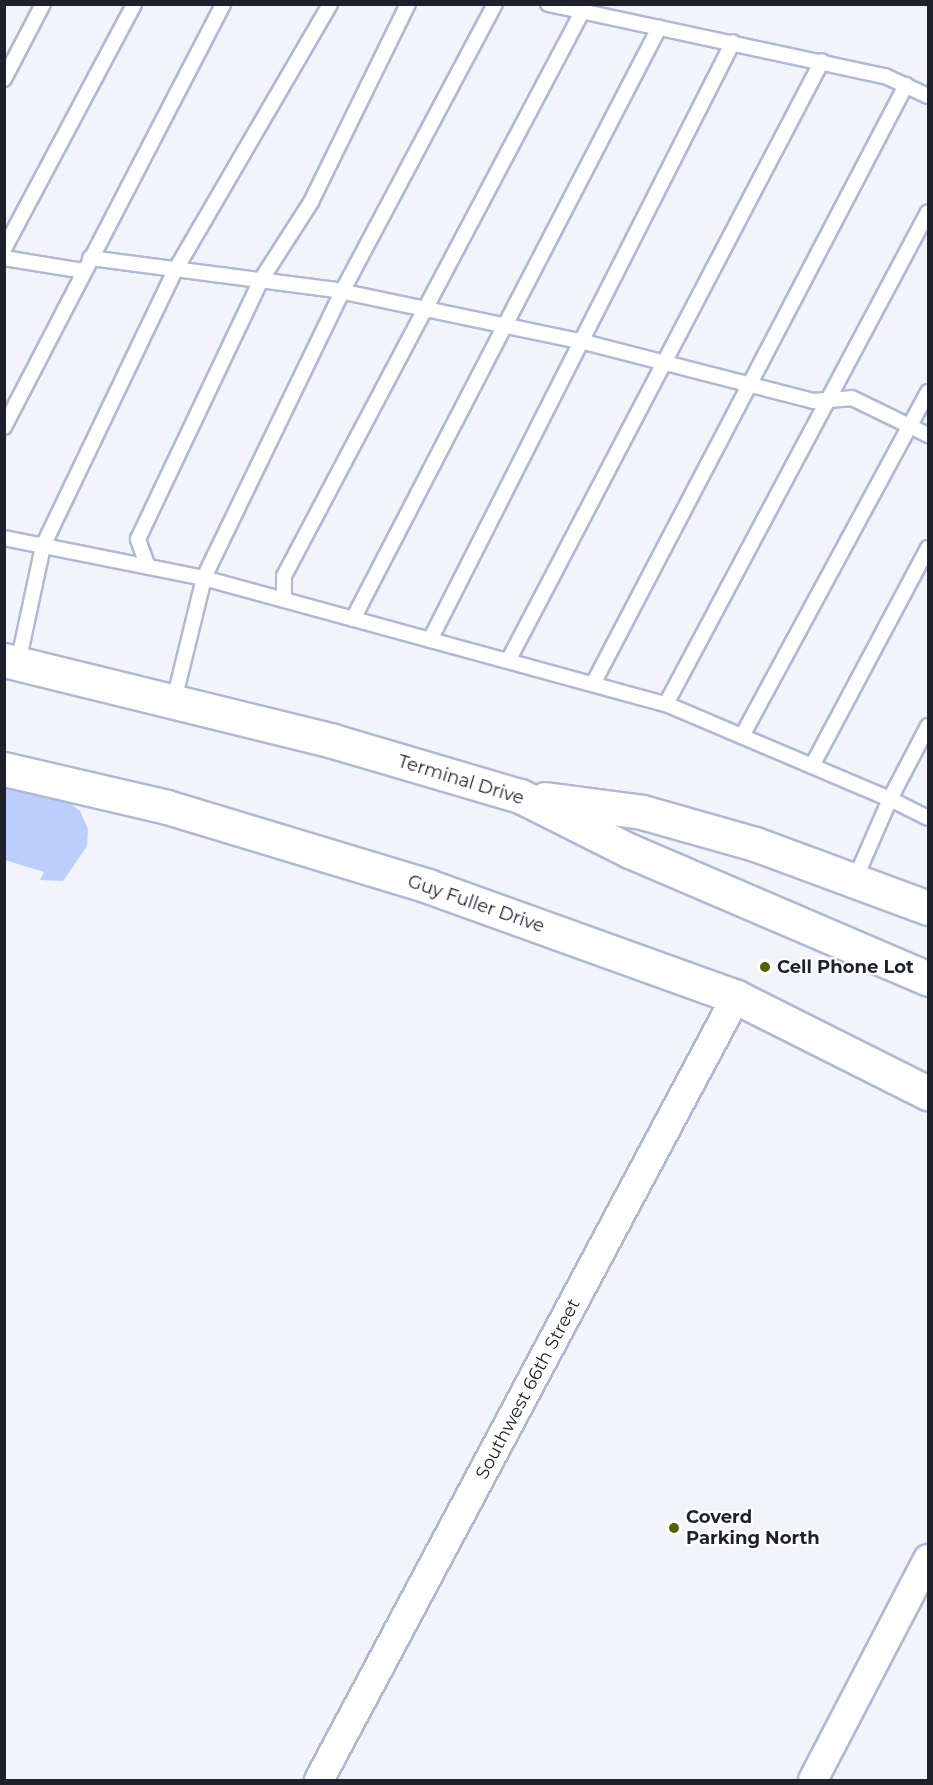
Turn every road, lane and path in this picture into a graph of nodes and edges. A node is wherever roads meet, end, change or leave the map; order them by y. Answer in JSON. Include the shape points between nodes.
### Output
{"nodes":[{"id":1,"x":43,"y":4,"type":"edge"},
{"id":2,"x":134,"y":4,"type":"edge"},
{"id":3,"x":223,"y":4,"type":"edge"},
{"id":4,"x":330,"y":4,"type":"edge"},
{"id":5,"x":408,"y":4,"type":"edge"},
{"id":6,"x":495,"y":4,"type":"edge"},
{"id":7,"x":548,"y":4,"type":"edge"},
{"id":8,"x":582,"y":12,"type":"junction"},
{"id":9,"x":659,"y":28,"type":"junction"},
{"id":10,"x":733,"y":42,"type":"junction"},
{"id":11,"x":822,"y":61,"type":"junction"},
{"id":12,"x":4,"y":78,"type":"edge"},
{"id":13,"x":906,"y":86,"type":"junction"},
{"id":14,"x":928,"y":96,"type":"edge"},
{"id":15,"x":928,"y":212,"type":"edge"},
{"id":16,"x":4,"y":249,"type":"edge"},
{"id":17,"x":4,"y":258,"type":"edge"},
{"id":18,"x":90,"y":258,"type":"junction"},
{"id":19,"x":176,"y":269,"type":"junction"},
{"id":20,"x":83,"y":271,"type":"junction"},
{"id":21,"x":261,"y":280,"type":"junction"},
{"id":22,"x":342,"y":291,"type":"junction"},
{"id":23,"x":429,"y":309,"type":"junction"},
{"id":24,"x":504,"y":325,"type":"junction"},
{"id":25,"x":580,"y":341,"type":"junction"},
{"id":26,"x":666,"y":362,"type":"junction"},
{"id":27,"x":749,"y":382,"type":"junction"},
{"id":28,"x":928,"y":392,"type":"edge"},
{"id":29,"x":831,"y":400,"type":"junction"},
{"id":30,"x":4,"y":426,"type":"edge"},
{"id":31,"x":911,"y":427,"type":"junction"},
{"id":32,"x":928,"y":435,"type":"edge"},
{"id":33,"x":4,"y":538,"type":"edge"},
{"id":34,"x":43,"y":546,"type":"junction"},
{"id":35,"x":928,"y":549,"type":"edge"},
{"id":36,"x":148,"y":567,"type":"junction"},
{"id":37,"x":204,"y":579,"type":"junction"},
{"id":38,"x":284,"y":600,"type":"junction"},
{"id":39,"x":353,"y":619,"type":"junction"},
{"id":40,"x":430,"y":640,"type":"junction"},
{"id":41,"x":508,"y":661,"type":"junction"},
{"id":42,"x":11,"y":662,"type":"edge"},
{"id":43,"x":593,"y":684,"type":"junction"},
{"id":44,"x":174,"y":700,"type":"junction"},
{"id":45,"x":666,"y":704,"type":"junction"},
{"id":46,"x":928,"y":726,"type":"edge"},
{"id":47,"x":742,"y":736,"type":"junction"},
{"id":48,"x":812,"y":766,"type":"junction"},
{"id":49,"x":4,"y":769,"type":"edge"},
{"id":50,"x":520,"y":796,"type":"junction"},
{"id":51,"x":890,"y":799,"type":"junction"},
{"id":52,"x":928,"y":818,"type":"edge"},
{"id":53,"x":855,"y":879,"type":"junction"},
{"id":54,"x":928,"y":908,"type":"edge"},
{"id":55,"x":928,"y":979,"type":"edge"},
{"id":56,"x":736,"y":997,"type":"junction"},
{"id":57,"x":928,"y":1092,"type":"edge"},
{"id":58,"x":928,"y":1559,"type":"edge"},
{"id":59,"x":319,"y":1780,"type":"edge"},
{"id":60,"x":813,"y":1780,"type":"edge"}],
"edges":[{"from":1,"to":12,"type":"lane"},
{"from":2,"to":16,"type":"lane"},
{"from":3,"to":18,"type":"lane"},
{"from":4,"to":19,"type":"lane"},
{"from":5,"to":21,"type":"lane","via":[[311,202]]},
{"from":6,"to":22,"type":"lane"},
{"from":7,"to":8,"type":"lane"},
{"from":8,"to":9,"type":"lane"},
{"from":8,"to":23,"type":"lane"},
{"from":9,"to":10,"type":"lane"},
{"from":9,"to":24,"type":"lane"},
{"from":10,"to":11,"type":"lane"},
{"from":10,"to":25,"type":"lane"},
{"from":11,"to":13,"type":"lane"},
{"from":11,"to":26,"type":"lane"},
{"from":13,"to":14,"type":"lane"},
{"from":13,"to":27,"type":"lane"},
{"from":15,"to":29,"type":"lane"},
{"from":17,"to":20,"type":"lane"},
{"from":18,"to":19,"type":"lane"},
{"from":18,"to":20,"type":"lane"},
{"from":19,"to":21,"type":"lane"},
{"from":19,"to":34,"type":"lane"},
{"from":20,"to":30,"type":"lane"},
{"from":21,"to":22,"type":"lane"},
{"from":21,"to":36,"type":"lane","via":[[138,539]]},
{"from":22,"to":23,"type":"lane"},
{"from":22,"to":37,"type":"lane"},
{"from":23,"to":24,"type":"lane"},
{"from":23,"to":38,"type":"lane","via":[[284,576]]},
{"from":24,"to":25,"type":"lane"},
{"from":24,"to":39,"type":"lane"},
{"from":25,"to":26,"type":"lane"},
{"from":25,"to":40,"type":"lane"},
{"from":26,"to":27,"type":"lane"},
{"from":26,"to":41,"type":"lane"},
{"from":27,"to":29,"type":"lane","via":[[813,401]]},
{"from":27,"to":43,"type":"lane"},
{"from":28,"to":31,"type":"lane"},
{"from":29,"to":31,"type":"lane","via":[[852,398]]},
{"from":29,"to":45,"type":"lane"},
{"from":31,"to":32,"type":"lane"},
{"from":31,"to":47,"type":"lane"},
{"from":33,"to":34,"type":"lane"},
{"from":34,"to":36,"type":"lane"},
{"from":34,"to":42,"type":"lane"},
{"from":35,"to":48,"type":"lane"},
{"from":36,"to":37,"type":"lane"},
{"from":37,"to":38,"type":"lane"},
{"from":37,"to":44,"type":"lane"},
{"from":38,"to":39,"type":"lane"},
{"from":39,"to":40,"type":"lane"},
{"from":40,"to":41,"type":"lane"},
{"from":41,"to":43,"type":"lane"},
{"from":42,"to":44,"type":"main road","name":"Terminal Drive"},
{"from":43,"to":45,"type":"lane"},
{"from":44,"to":50,"type":"main road","name":"Terminal Drive"},
{"from":45,"to":47,"type":"lane"},
{"from":46,"to":51,"type":"lane"},
{"from":47,"to":48,"type":"lane"},
{"from":48,"to":51,"type":"lane"},
{"from":49,"to":56,"type":"main road","name":"Guy Fuller Drive","via":[[167,807],[428,886]]},
{"from":50,"to":53,"type":"main road","via":[[642,812]]},
{"from":50,"to":55,"type":"main road","name":"Terminal Drive","via":[[630,851]]},
{"from":51,"to":52,"type":"lane"},
{"from":51,"to":53,"type":"lane"},
{"from":53,"to":54,"type":"main road"},
{"from":56,"to":57,"type":"main road","name":"Guy Fuller Drive"},
{"from":56,"to":59,"type":"street","name":"Southwest 66th Street"},
{"from":58,"to":60,"type":"street"}]}
